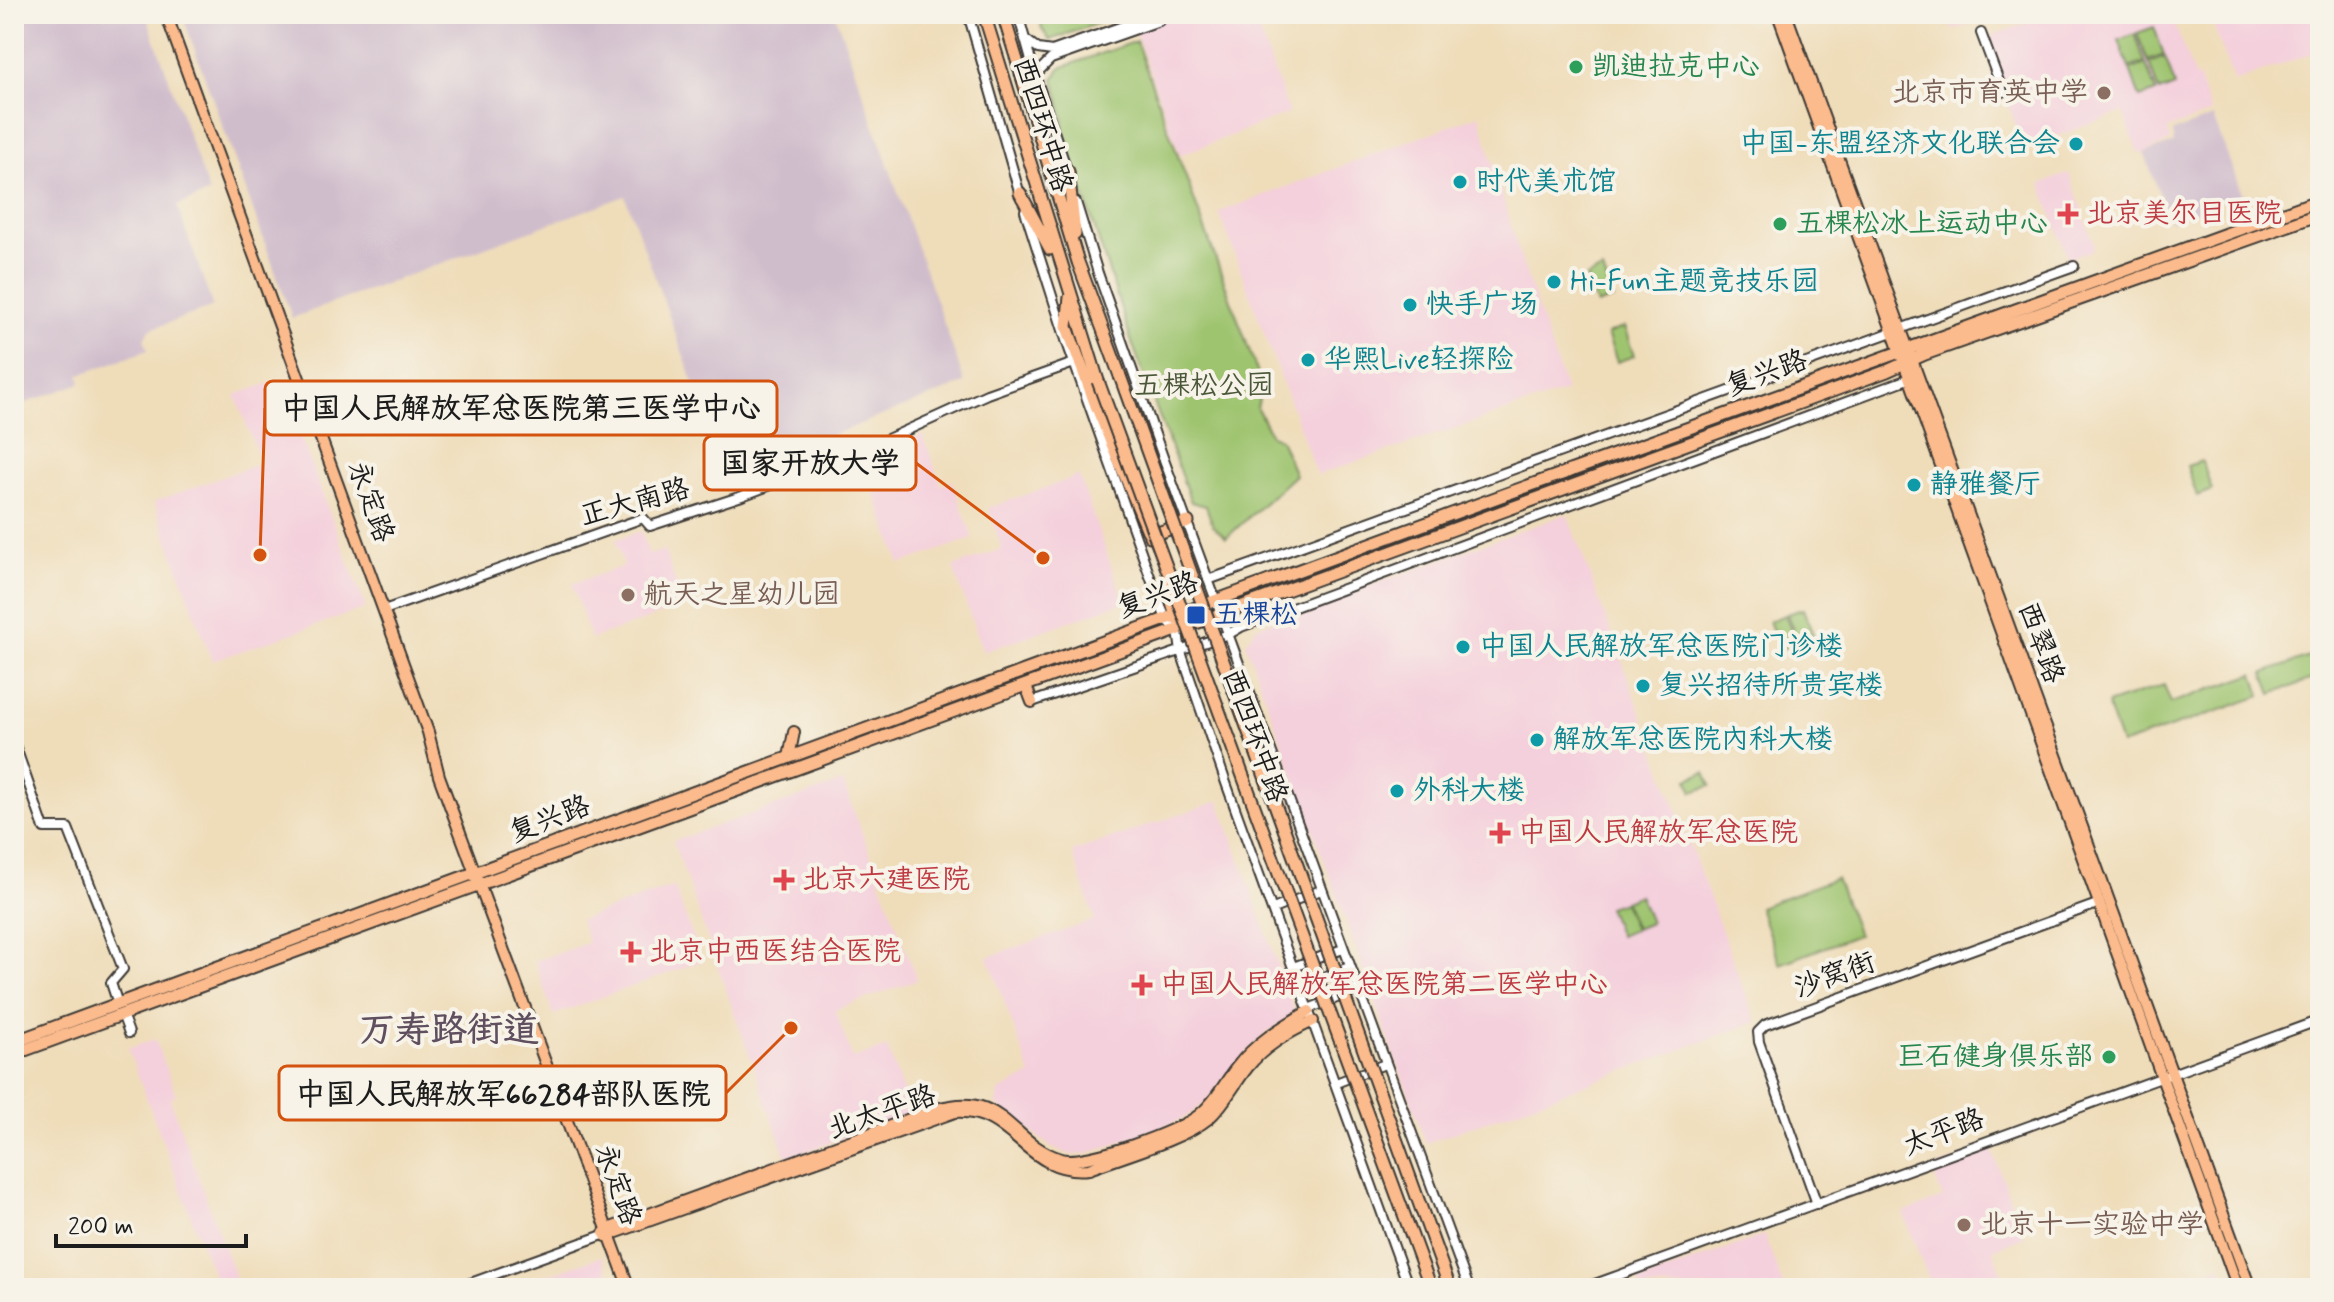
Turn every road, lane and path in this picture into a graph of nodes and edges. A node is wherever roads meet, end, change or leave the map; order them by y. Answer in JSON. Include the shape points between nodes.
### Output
{"nodes":[{"id":1,"x":166,"y":14,"type":"edge"},
{"id":2,"x":968,"y":14,"type":"edge"},
{"id":3,"x":984,"y":14,"type":"edge"},
{"id":4,"x":1003,"y":14,"type":"edge"},
{"id":5,"x":1018,"y":14,"type":"edge"},
{"id":6,"x":1778,"y":14,"type":"edge"},
{"id":7,"x":1786,"y":14,"type":"edge"},
{"id":8,"x":1158,"y":17,"type":"edge"},
{"id":9,"x":1981,"y":33,"type":"dead end"},
{"id":10,"x":1025,"y":39,"type":"junction"},
{"id":11,"x":1035,"y":75,"type":"junction"},
{"id":12,"x":2003,"y":92,"type":"dead end"},
{"id":13,"x":1068,"y":171,"type":"junction"},
{"id":14,"x":1020,"y":193,"type":"junction"},
{"id":15,"x":2320,"y":200,"type":"edge"},
{"id":16,"x":2320,"y":214,"type":"edge"},
{"id":17,"x":1078,"y":262,"type":"junction"},
{"id":18,"x":2074,"y":266,"type":"dead end"},
{"id":19,"x":1062,"y":270,"type":"junction"},
{"id":20,"x":1070,"y":295,"type":"junction"},
{"id":21,"x":1897,"y":331,"type":"junction"},
{"id":22,"x":1906,"y":357,"type":"junction"},
{"id":23,"x":1074,"y":363,"type":"junction"},
{"id":24,"x":1908,"y":379,"type":"junction"},
{"id":25,"x":1188,"y":522,"type":"junction"},
{"id":26,"x":1150,"y":536,"type":"junction"},
{"id":27,"x":1208,"y":580,"type":"junction"},
{"id":28,"x":1217,"y":600,"type":"junction"},
{"id":29,"x":384,"y":610,"type":"junction"},
{"id":30,"x":1222,"y":615,"type":"junction"},
{"id":31,"x":1172,"y":617,"type":"junction"},
{"id":32,"x":1178,"y":631,"type":"junction"},
{"id":33,"x":1229,"y":634,"type":"junction"},
{"id":34,"x":1181,"y":652,"type":"junction"},
{"id":35,"x":1026,"y":686,"type":"junction"},
{"id":36,"x":1032,"y":702,"type":"joint"},
{"id":37,"x":794,"y":732,"type":"dead end"},
{"id":38,"x":14,"y":742,"type":"edge"},
{"id":39,"x":789,"y":757,"type":"junction"},
{"id":40,"x":477,"y":880,"type":"junction"},
{"id":41,"x":1321,"y":890,"type":"junction"},
{"id":42,"x":2100,"y":903,"type":"junction"},
{"id":43,"x":1273,"y":909,"type":"junction"},
{"id":44,"x":1343,"y":949,"type":"junction"},
{"id":45,"x":1293,"y":967,"type":"junction"},
{"id":46,"x":1349,"y":967,"type":"junction"},
{"id":47,"x":1300,"y":986,"type":"junction"},
{"id":48,"x":1358,"y":990,"type":"junction"},
{"id":49,"x":120,"y":1009,"type":"junction"},
{"id":50,"x":1310,"y":1014,"type":"junction"},
{"id":51,"x":2320,"y":1020,"type":"edge"},
{"id":52,"x":129,"y":1033,"type":"dead end"},
{"id":53,"x":14,"y":1042,"type":"edge"},
{"id":54,"x":14,"y":1054,"type":"edge"},
{"id":55,"x":1385,"y":1064,"type":"junction"},
{"id":56,"x":2173,"y":1074,"type":"junction"},
{"id":57,"x":2162,"y":1078,"type":"junction"},
{"id":58,"x":1336,"y":1083,"type":"junction"},
{"id":59,"x":1817,"y":1204,"type":"junction"},
{"id":60,"x":607,"y":1234,"type":"junction"},
{"id":61,"x":457,"y":1288,"type":"edge"},
{"id":62,"x":622,"y":1288,"type":"edge"},
{"id":63,"x":629,"y":1288,"type":"edge"},
{"id":64,"x":1409,"y":1288,"type":"edge"},
{"id":65,"x":1431,"y":1288,"type":"edge"},
{"id":66,"x":1450,"y":1288,"type":"edge"},
{"id":67,"x":1469,"y":1288,"type":"edge"},
{"id":68,"x":1584,"y":1288,"type":"edge"},
{"id":69,"x":2238,"y":1288,"type":"edge"},
{"id":70,"x":2250,"y":1288,"type":"edge"}],
"edges":[{"from":1,"to":29,"type":"main road","name":"永定路"},
{"from":2,"to":14,"type":"street","name":"西四环中路"},
{"from":3,"to":19,"type":"highway","name":"西四环中路"},
{"from":4,"to":17,"type":"highway","name":"西四环中路"},
{"from":5,"to":10,"type":"street","name":"西四环中路"},
{"from":6,"to":21,"type":"main road","name":"西翠路"},
{"from":7,"to":21,"type":"main road","name":"西翠路"},
{"from":8,"to":10,"type":"street","via":[[1052,51]]},
{"from":8,"to":11,"type":"street","via":[[1051,59]]},
{"from":9,"to":12,"type":"street"},
{"from":10,"to":11,"type":"street","name":"西四环中路"},
{"from":11,"to":13,"type":"street","name":"西四环中路"},
{"from":13,"to":17,"type":"highway"},
{"from":13,"to":25,"type":"street","name":"西四环中路","via":[[1098,273]]},
{"from":14,"to":19,"type":"highway"},
{"from":14,"to":23,"type":"street","name":"西四环中路"},
{"from":15,"to":22,"type":"highway","name":"复兴路"},
{"from":16,"to":22,"type":"highway","name":"复兴路"},
{"from":17,"to":66,"type":"highway","name":"西四环中路","bridge":true},
{"from":18,"to":21,"type":"street","name":"复兴路"},
{"from":19,"to":20,"type":"highway","name":"西四环中路"},
{"from":20,"to":26,"type":"highway","via":[[1067,327]]},
{"from":20,"to":65,"type":"highway","name":"西四环中路","bridge":true},
{"from":21,"to":22,"type":"main road","name":"西翠路"},
{"from":21,"to":27,"type":"street","name":"复兴路"},
{"from":22,"to":24,"type":"main road","name":"西翠路"},
{"from":22,"to":28,"type":"highway","name":"复兴路","via":[[1887,355]]},
{"from":22,"to":30,"type":"highway","name":"复兴路","via":[[1887,371]]},
{"from":22,"to":56,"type":"main road","name":"西翠路"},
{"from":23,"to":29,"type":"street","name":"正大南路","via":[[742,496],[650,526],[643,518]]},
{"from":23,"to":31,"type":"street","name":"西四环中路"},
{"from":24,"to":33,"type":"street","name":"复兴路"},
{"from":24,"to":42,"type":"main road","name":"西翠路"},
{"from":25,"to":26,"type":"highway"},
{"from":25,"to":27,"type":"street","name":"西四环中路"},
{"from":26,"to":31,"type":"highway"},
{"from":27,"to":28,"type":"street","name":"西四环中路"},
{"from":28,"to":30,"type":"street","name":"西四环中路"},
{"from":28,"to":31,"type":"highway","name":"复兴路"},
{"from":29,"to":40,"type":"main road","name":"永定路"},
{"from":30,"to":32,"type":"highway","name":"复兴路"},
{"from":30,"to":33,"type":"street","name":"西四环中路"},
{"from":31,"to":32,"type":"highway"},
{"from":31,"to":39,"type":"highway","name":"复兴路"},
{"from":32,"to":34,"type":"street","name":"西四环中路"},
{"from":32,"to":35,"type":"highway","name":"复兴路"},
{"from":33,"to":34,"type":"street","name":"复兴路"},
{"from":33,"to":41,"type":"street","name":"西四环中路"},
{"from":34,"to":36,"type":"street","name":"复兴路"},
{"from":34,"to":43,"type":"street","name":"西四环中路"},
{"from":35,"to":36,"type":"main road"},
{"from":35,"to":40,"type":"highway","name":"复兴路"},
{"from":37,"to":39,"type":"main road"},
{"from":38,"to":49,"type":"street","via":[[44,828],[68,828],[123,969],[111,983]]},
{"from":39,"to":40,"type":"highway","name":"复兴路"},
{"from":40,"to":49,"type":"highway","name":"复兴路"},
{"from":40,"to":60,"type":"main road","name":"永定路"},
{"from":41,"to":43,"type":"street"},
{"from":41,"to":44,"type":"street","name":"西四环中路"},
{"from":42,"to":57,"type":"main road","name":"西翠路"},
{"from":42,"to":59,"type":"street","name":"沙窝街","via":[[1765,1025],[1758,1032]]},
{"from":43,"to":45,"type":"street","name":"西四环中路"},
{"from":44,"to":45,"type":"street"},
{"from":44,"to":46,"type":"street","name":"西四环中路"},
{"from":45,"to":47,"type":"street","name":"西四环中路"},
{"from":46,"to":47,"type":"street"},
{"from":46,"to":48,"type":"street","name":"西四环中路"},
{"from":47,"to":50,"type":"street","name":"西四环中路"},
{"from":48,"to":50,"type":"street"},
{"from":48,"to":55,"type":"street","name":"西四环中路"},
{"from":49,"to":52,"type":"street"},
{"from":49,"to":53,"type":"highway","name":"复兴路"},
{"from":49,"to":54,"type":"highway","name":"复兴路"},
{"from":50,"to":58,"type":"street","name":"西四环中路"},
{"from":50,"to":60,"type":"main road","name":"北太平路","via":[[1249,1065],[1217,1110],[1198,1126],[1089,1169],[1048,1163],[1003,1126],[974,1112],[955,1112]]},
{"from":51,"to":56,"type":"street","name":"太平路"},
{"from":55,"to":58,"type":"street"},
{"from":55,"to":67,"type":"street","name":"西四环中路"},
{"from":56,"to":57,"type":"street","name":"太平路"},
{"from":56,"to":70,"type":"main road","name":"西翠路"},
{"from":57,"to":59,"type":"street","name":"太平路"},
{"from":57,"to":69,"type":"main road","name":"西翠路"},
{"from":58,"to":64,"type":"street","name":"西四环中路"},
{"from":59,"to":68,"type":"street","name":"太平路"},
{"from":60,"to":61,"type":"street","name":"北太平路"},
{"from":60,"to":62,"type":"main road","name":"永定路"},
{"from":60,"to":63,"type":"main road","name":"永定路"}]}
